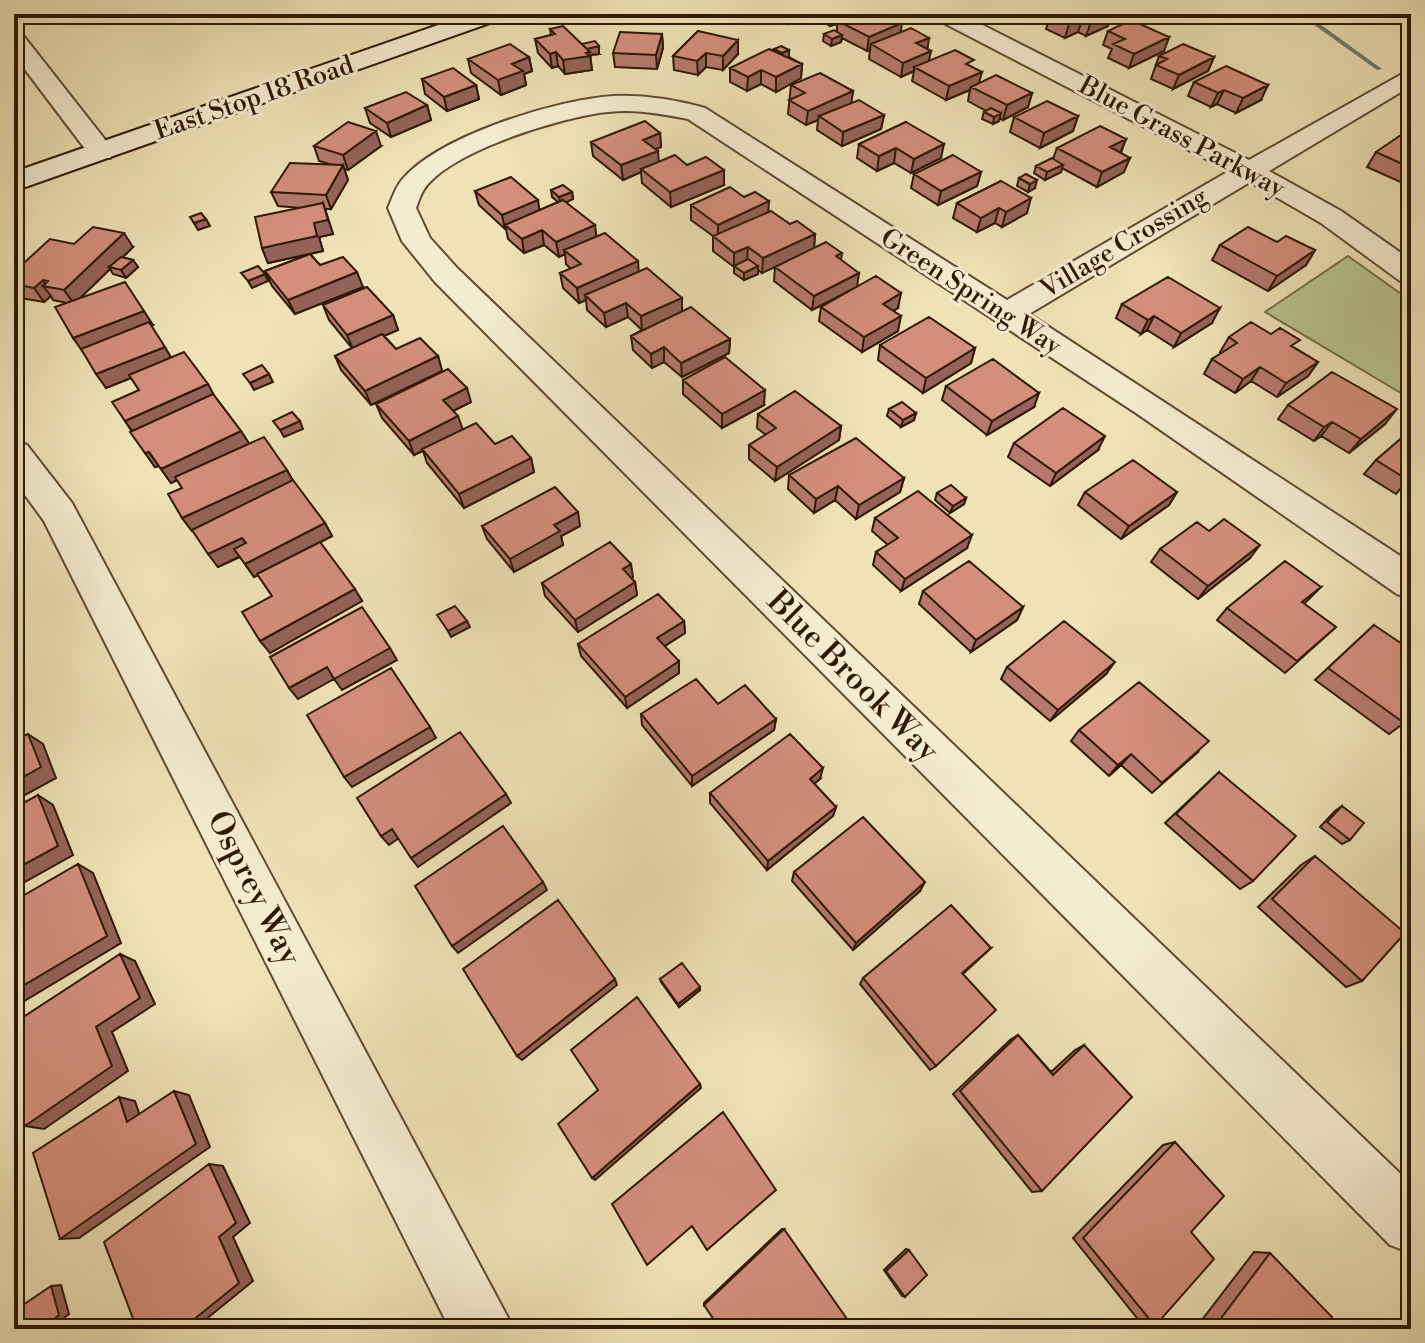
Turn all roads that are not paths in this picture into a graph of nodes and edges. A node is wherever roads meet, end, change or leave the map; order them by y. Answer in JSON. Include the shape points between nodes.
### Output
{"nodes":[{"id":1,"x":493,"y":14,"type":"edge"},
{"id":2,"x":944,"y":14,"type":"edge"},
{"id":3,"x":14,"y":39,"type":"edge"},
{"id":4,"x":1411,"y":76,"type":"edge"},
{"id":5,"x":502,"y":132,"type":"joint"},
{"id":6,"x":101,"y":152,"type":"junction"},
{"id":7,"x":1248,"y":170,"type":"junction"},
{"id":8,"x":14,"y":182,"type":"edge"},
{"id":9,"x":1411,"y":274,"type":"edge"},
{"id":10,"x":1004,"y":315,"type":"junction"},
{"id":11,"x":14,"y":454,"type":"edge"},
{"id":12,"x":1411,"y":583,"type":"edge"},
{"id":13,"x":1411,"y":1224,"type":"edge"},
{"id":14,"x":483,"y":1329,"type":"edge"}],
"edges":[{"from":1,"to":6,"type":"street","name":"East Stop 18 Road"},
{"from":2,"to":7,"type":"street","name":"Blue Grass Parkway"},
{"from":3,"to":6,"type":"street"},
{"from":4,"to":7,"type":"street","name":"Village Crossing"},
{"from":5,"to":10,"type":"street","name":"Green Spring Way","via":[[556,113],[606,104],[645,103],[696,113]]},
{"from":5,"to":13,"type":"street","name":"Blue Brook Way","via":[[442,160],[412,185],[402,208],[417,241]]},
{"from":6,"to":8,"type":"street","name":"East Stop 18 Road"},
{"from":7,"to":9,"type":"street","name":"Blue Grass Parkway","via":[[1331,217]]},
{"from":7,"to":10,"type":"street","name":"Village Crossing"},
{"from":10,"to":12,"type":"street","name":"Green Spring Way","via":[[1148,405]]},
{"from":11,"to":14,"type":"street","name":"Osprey Way","via":[[59,513]]}]}
